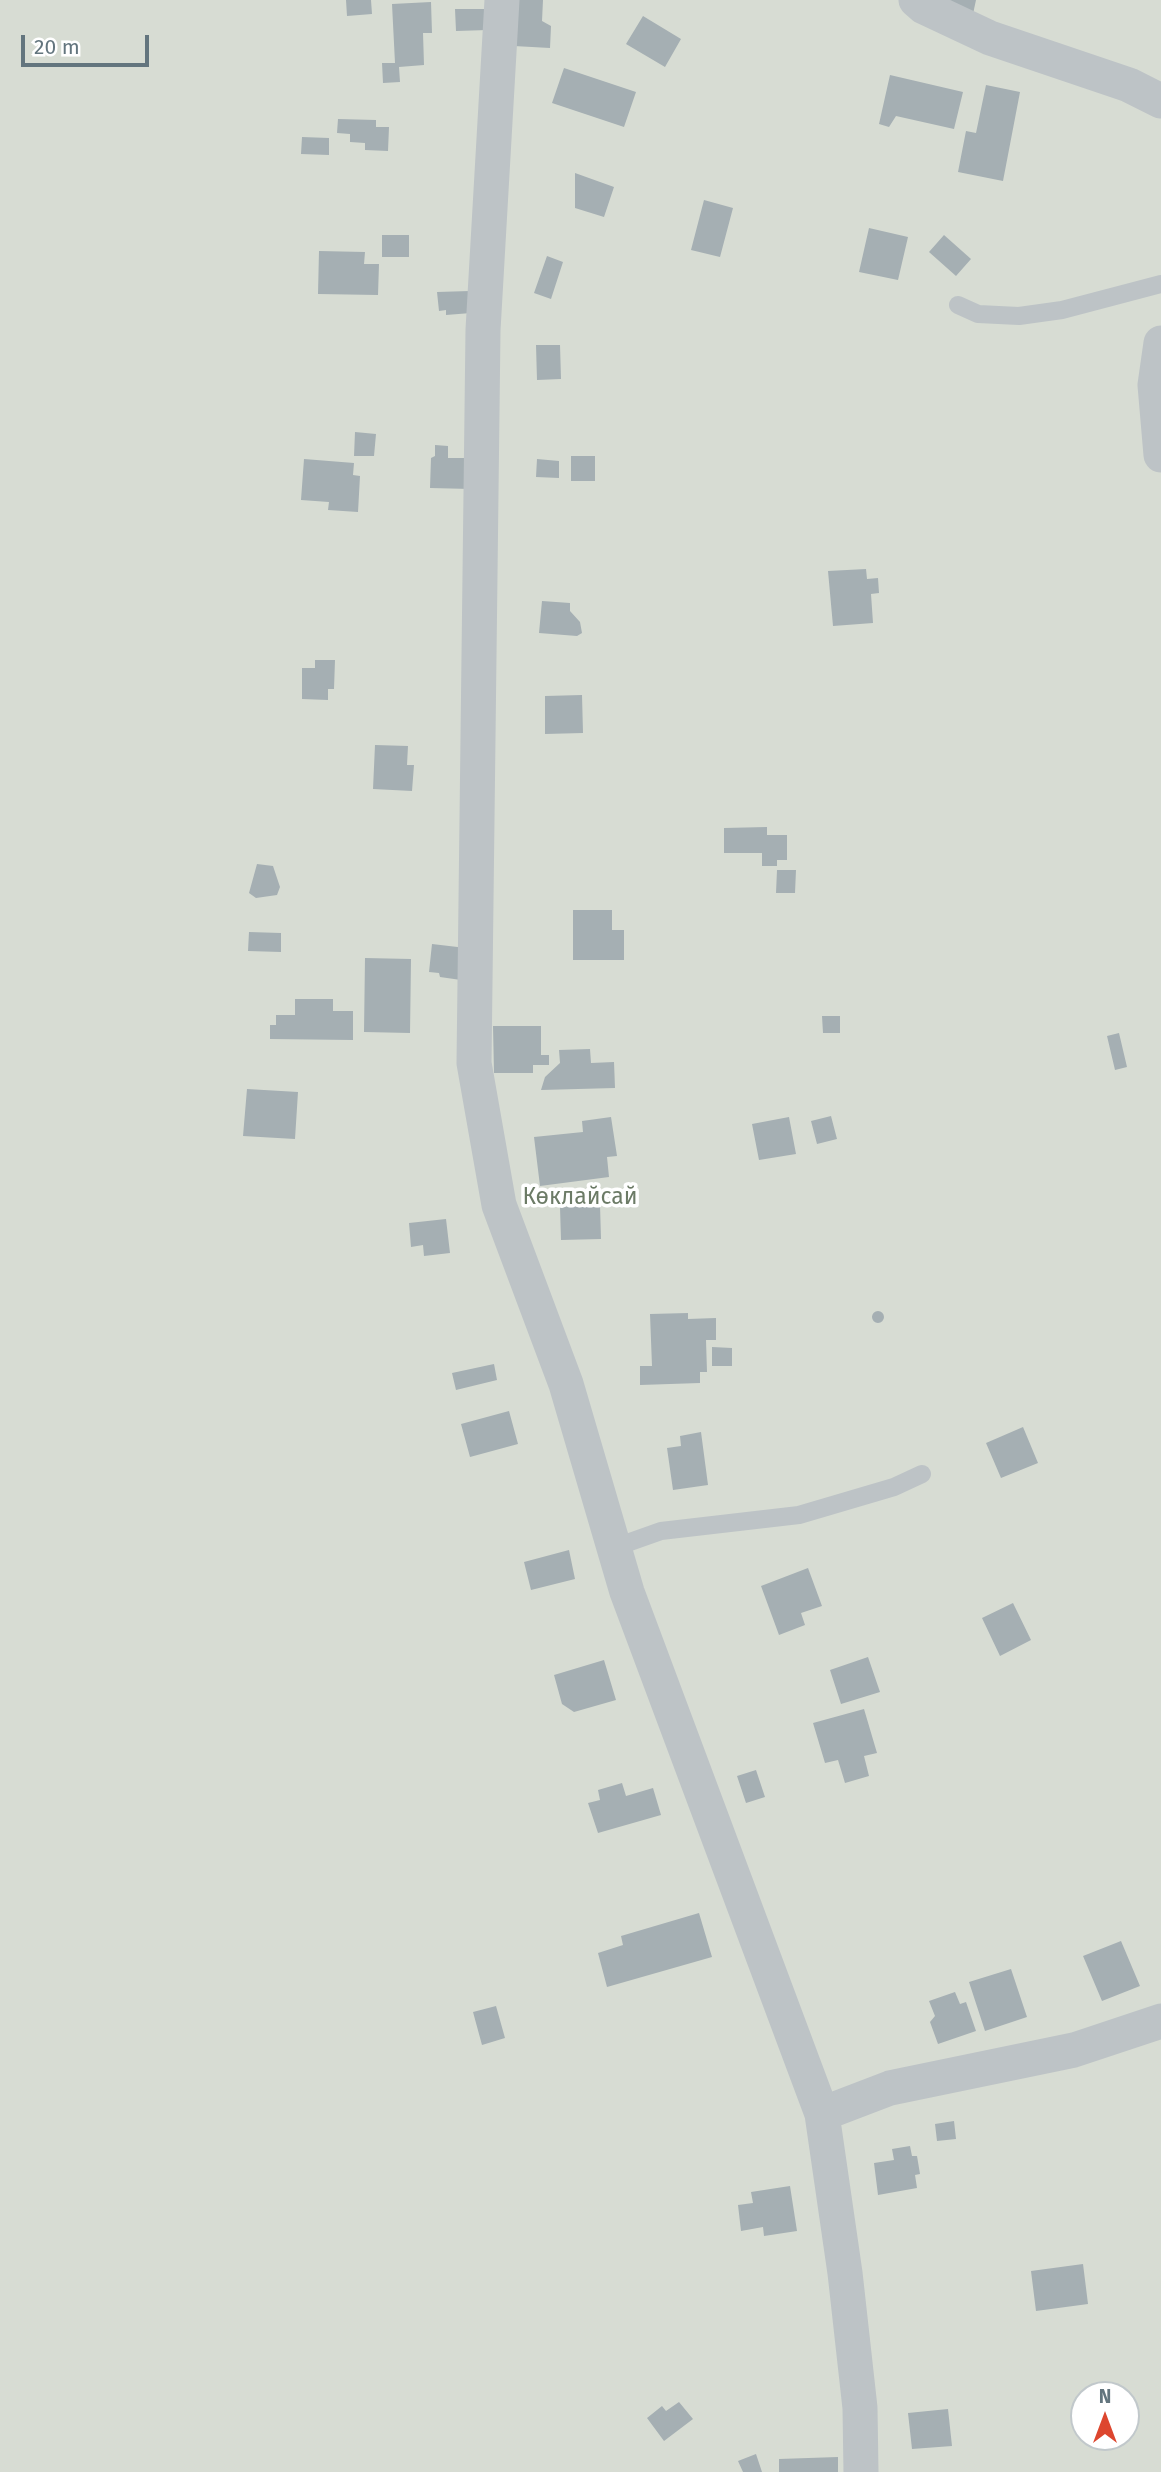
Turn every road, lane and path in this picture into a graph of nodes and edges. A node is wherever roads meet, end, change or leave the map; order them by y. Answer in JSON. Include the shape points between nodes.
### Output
{"nodes":[{"id":1,"x":502,"y":0,"type":"edge"},
{"id":2,"x":916,"y":0,"type":"edge"},
{"id":3,"x":1161,"y":101,"type":"edge"},
{"id":4,"x":1161,"y":284,"type":"edge"},
{"id":5,"x":958,"y":305,"type":"dead end"},
{"id":6,"x":1161,"y":343,"type":"edge"},
{"id":7,"x":1161,"y":455,"type":"edge"},
{"id":8,"x":922,"y":1474,"type":"dead end"},
{"id":9,"x":613,"y":1548,"type":"junction"},
{"id":10,"x":1161,"y":2021,"type":"edge"},
{"id":11,"x":822,"y":2115,"type":"junction"},
{"id":12,"x":861,"y":2472,"type":"edge"}],
"edges":[{"from":1,"to":9,"type":"street","via":[[483,343],[474,1063],[499,1205],[565,1384]]},
{"from":2,"to":3,"type":"street","via":[[990,38],[1129,85]]},
{"from":4,"to":5,"type":"lane","via":[[1062,310],[1019,316],[978,314]]},
{"from":6,"to":7,"type":"street","via":[[1155,384]]},
{"from":8,"to":9,"type":"lane","via":[[799,1515],[661,1531]]},
{"from":9,"to":11,"type":"street","via":[[704,1805]]},
{"from":10,"to":11,"type":"street","via":[[1074,2050],[890,2088]]},
{"from":11,"to":12,"type":"street","via":[[860,2408]]}]}
